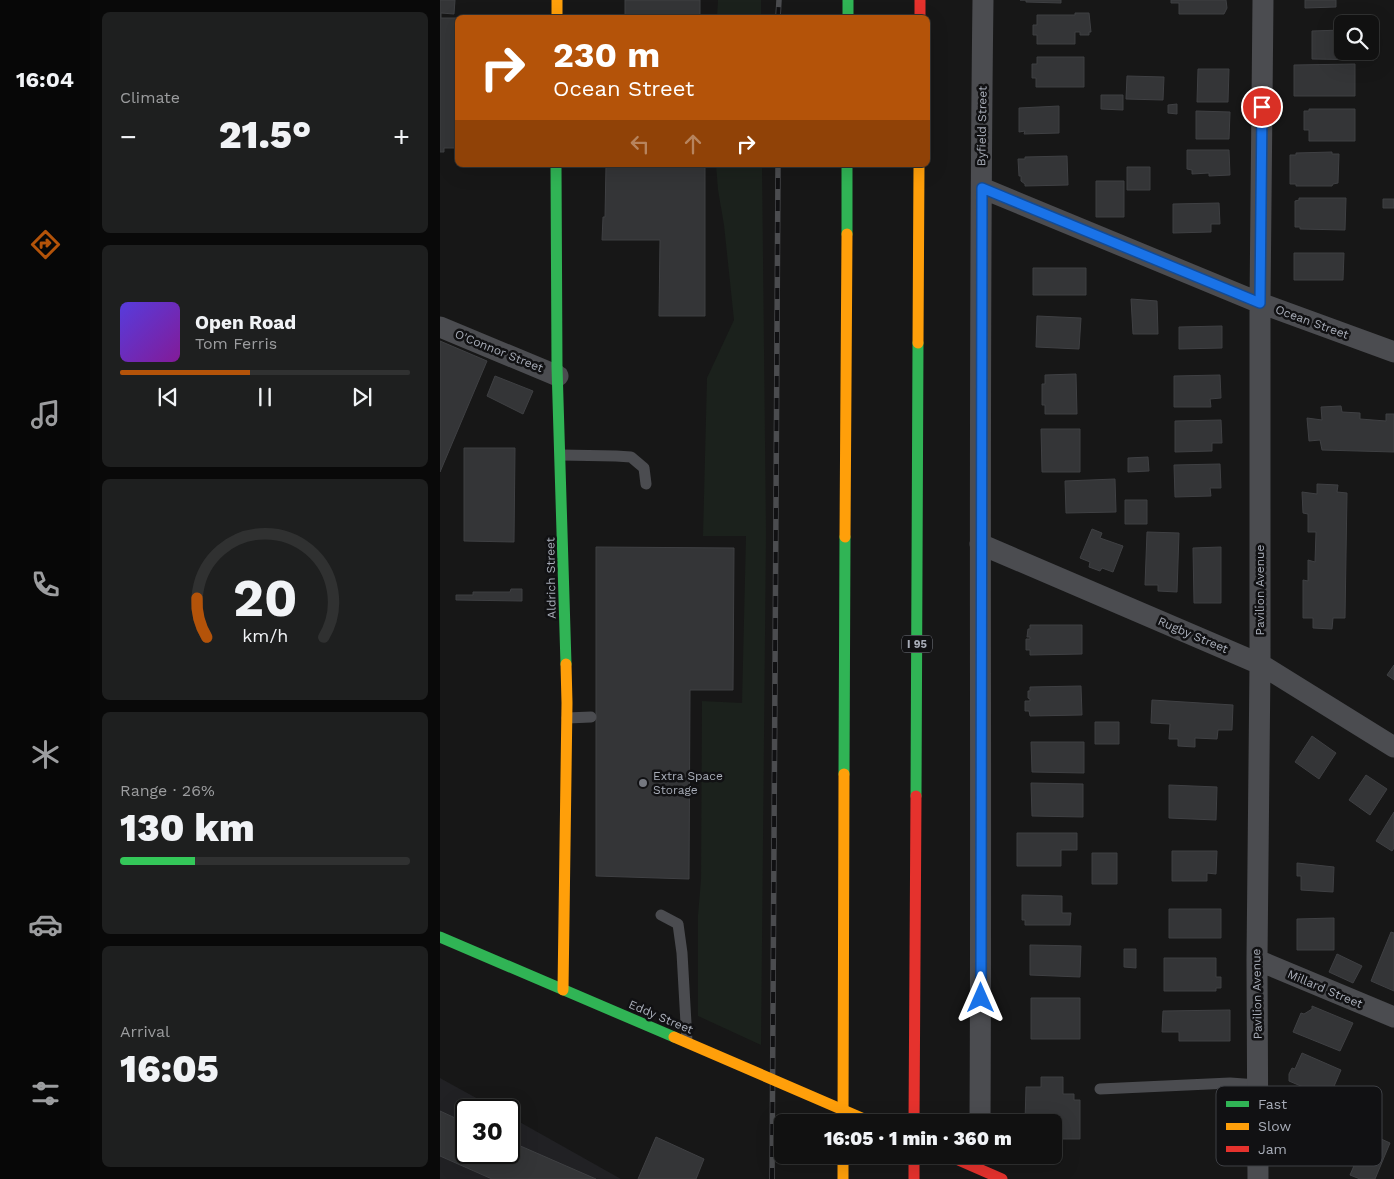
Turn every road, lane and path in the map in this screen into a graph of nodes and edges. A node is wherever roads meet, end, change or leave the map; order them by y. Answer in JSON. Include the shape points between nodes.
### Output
{"nodes":[{"id":1,"x":557,"y":0,"type":"edge"},
{"id":2,"x":848,"y":0,"type":"edge"},
{"id":3,"x":920,"y":0,"type":"edge"},
{"id":4,"x":983,"y":0,"type":"edge"},
{"id":5,"x":1263,"y":0,"type":"edge"},
{"id":6,"x":557,"y":15,"type":"edge"},
{"id":7,"x":848,"y":15,"type":"edge"},
{"id":8,"x":920,"y":15,"type":"edge"},
{"id":9,"x":556,"y":167,"type":"edge"},
{"id":10,"x":847,"y":167,"type":"edge"},
{"id":11,"x":919,"y":167,"type":"edge"},
{"id":12,"x":982,"y":188,"type":"junction"},
{"id":13,"x":1260,"y":303,"type":"junction"},
{"id":14,"x":440,"y":327,"type":"edge"},
{"id":15,"x":1394,"y":352,"type":"edge"},
{"id":16,"x":558,"y":376,"type":"junction"},
{"id":17,"x":560,"y":455,"type":"junction"},
{"id":18,"x":646,"y":484,"type":"dead end"},
{"id":19,"x":980,"y":544,"type":"junction"},
{"id":20,"x":1260,"y":664,"type":"junction"},
{"id":21,"x":591,"y":717,"type":"dead end"},
{"id":22,"x":567,"y":718,"type":"junction"},
{"id":23,"x":1394,"y":747,"type":"edge"},
{"id":24,"x":661,"y":915,"type":"dead end"},
{"id":25,"x":440,"y":937,"type":"edge"},
{"id":26,"x":1257,"y":960,"type":"junction"},
{"id":27,"x":563,"y":990,"type":"junction"},
{"id":28,"x":1394,"y":1017,"type":"edge"},
{"id":29,"x":687,"y":1043,"type":"junction"},
{"id":30,"x":1258,"y":1085,"type":"joint"},
{"id":31,"x":1100,"y":1090,"type":"dead end"},
{"id":32,"x":843,"y":1114,"type":"edge"},
{"id":33,"x":853,"y":1114,"type":"edge"},
{"id":34,"x":914,"y":1114,"type":"edge"},
{"id":35,"x":980,"y":1114,"type":"edge"},
{"id":36,"x":842,"y":1164,"type":"edge"},
{"id":37,"x":914,"y":1164,"type":"edge"},
{"id":38,"x":968,"y":1164,"type":"edge"},
{"id":39,"x":1258,"y":1166,"type":"edge"},
{"id":40,"x":841,"y":1179,"type":"edge"},
{"id":41,"x":914,"y":1179,"type":"edge"},
{"id":42,"x":1002,"y":1179,"type":"edge"},
{"id":43,"x":1258,"y":1179,"type":"edge"}],
"edges":[{"from":1,"to":6,"type":"main road"},
{"from":2,"to":7,"type":"main road"},
{"from":3,"to":8,"type":"main road"},
{"from":4,"to":12,"type":"street","name":"Byfield Street"},
{"from":5,"to":13,"type":"street","name":"Pavilion Avenue"},
{"from":9,"to":16,"type":"main road","name":"Aldrich Street"},
{"from":10,"to":32,"type":"main road"},
{"from":11,"to":34,"type":"main road","number":"I 95"},
{"from":12,"to":13,"type":"street","name":"Ocean Street"},
{"from":12,"to":19,"type":"street","name":"Byfield Street"},
{"from":13,"to":15,"type":"street","name":"Ocean Street"},
{"from":13,"to":20,"type":"street","name":"Pavilion Avenue"},
{"from":14,"to":16,"type":"street","name":"O'Connor Street"},
{"from":16,"to":17,"type":"main road","name":"Aldrich Street"},
{"from":17,"to":18,"type":"lane","via":[[631,457],[644,468]]},
{"from":17,"to":22,"type":"main road","name":"Aldrich Street"},
{"from":19,"to":20,"type":"street","name":"Rugby Street"},
{"from":19,"to":35,"type":"street","name":"Byfield Street"},
{"from":20,"to":23,"type":"street","name":"Rugby Street"},
{"from":20,"to":26,"type":"street","name":"Pavilion Avenue"},
{"from":21,"to":22,"type":"lane"},
{"from":22,"to":27,"type":"main road","name":"Aldrich Street"},
{"from":24,"to":29,"type":"lane","via":[[678,924]]},
{"from":25,"to":27,"type":"main road","name":"Eddy Street"},
{"from":26,"to":28,"type":"street","name":"Millard Street"},
{"from":26,"to":30,"type":"street","name":"Pavilion Avenue"},
{"from":27,"to":29,"type":"main road","name":"Eddy Street","bridge":true},
{"from":29,"to":33,"type":"main road","name":"Eddy Street","bridge":true},
{"from":30,"to":31,"type":"lane","via":[[1230,1083]]},
{"from":36,"to":40,"type":"main road"},
{"from":37,"to":41,"type":"main road"},
{"from":38,"to":42,"type":"main road"},
{"from":39,"to":43,"type":"street","name":"Pavilion Avenue"}]}
